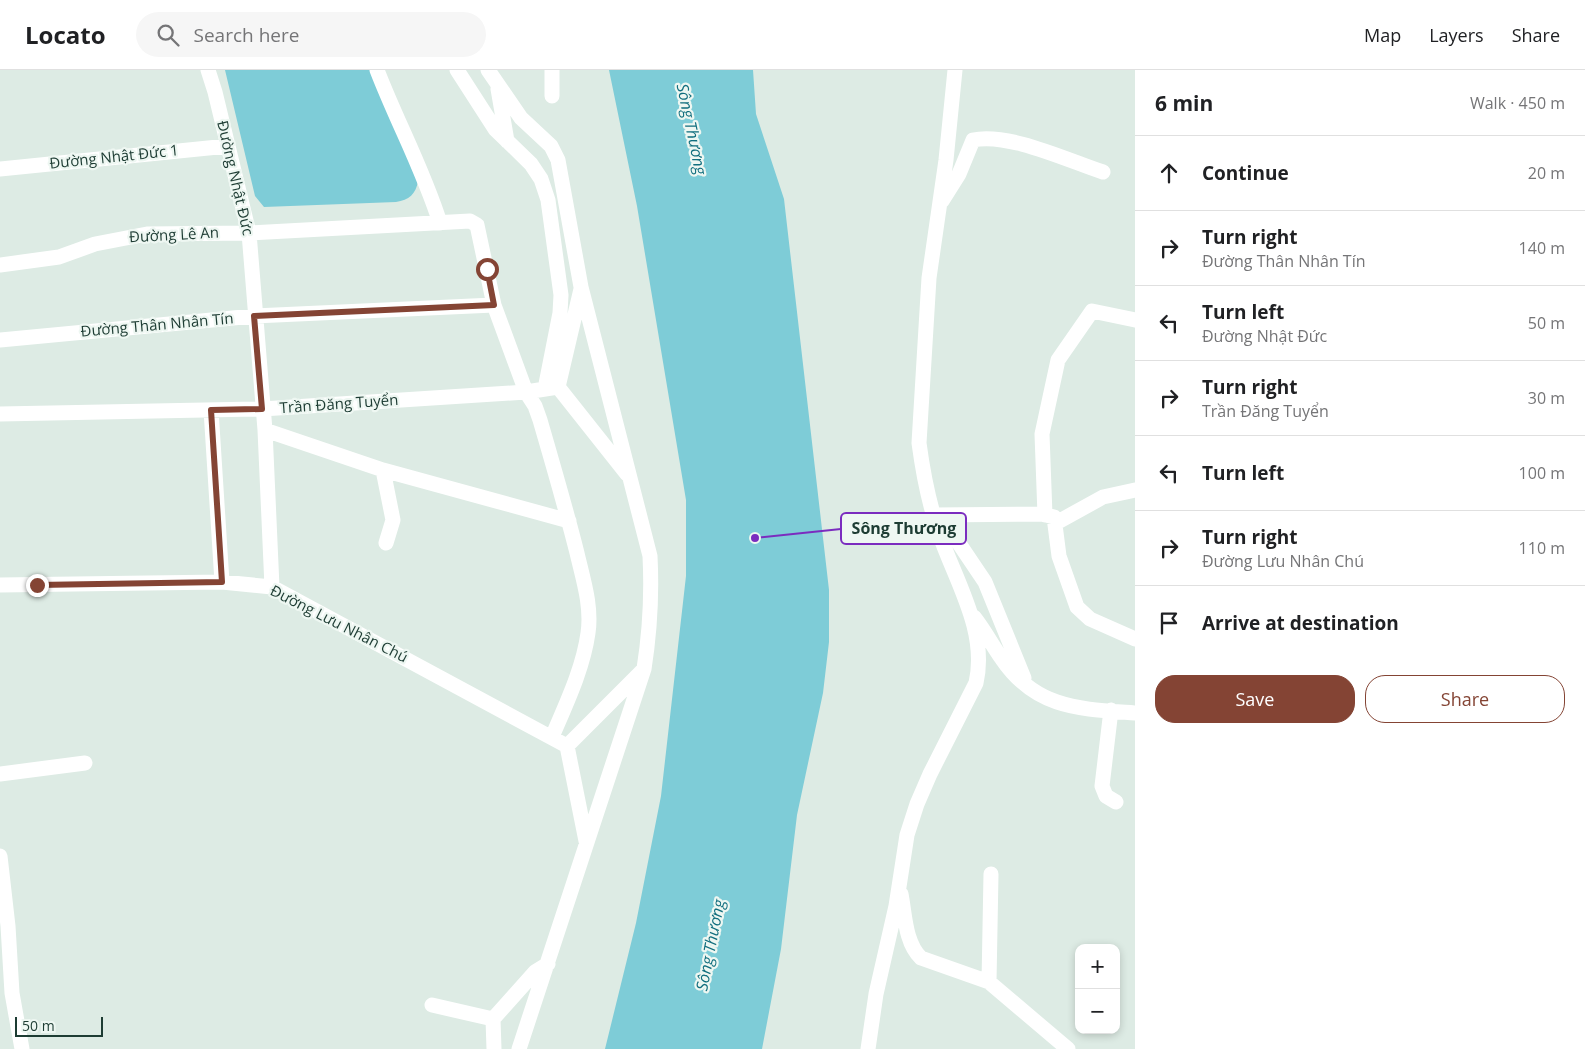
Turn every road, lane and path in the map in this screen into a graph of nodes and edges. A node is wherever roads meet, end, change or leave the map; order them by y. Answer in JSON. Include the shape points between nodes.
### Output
{"nodes":[{"id":1,"x":208,"y":70,"type":"edge"},
{"id":2,"x":377,"y":70,"type":"edge"},
{"id":3,"x":457,"y":70,"type":"edge"},
{"id":4,"x":488,"y":70,"type":"edge"},
{"id":5,"x":552,"y":70,"type":"edge"},
{"id":6,"x":955,"y":70,"type":"edge"},
{"id":7,"x":498,"y":88,"type":"junction"},
{"id":8,"x":552,"y":96,"type":"dead end"},
{"id":9,"x":507,"y":141,"type":"junction"},
{"id":10,"x":228,"y":146,"type":"junction"},
{"id":11,"x":0,"y":169,"type":"edge"},
{"id":12,"x":1103,"y":172,"type":"dead end"},
{"id":13,"x":937,"y":208,"type":"junction"},
{"id":14,"x":440,"y":223,"type":"junction"},
{"id":15,"x":249,"y":233,"type":"junction"},
{"id":16,"x":0,"y":265,"type":"edge"},
{"id":17,"x":581,"y":287,"type":"junction"},
{"id":18,"x":494,"y":305,"type":"junction"},
{"id":19,"x":254,"y":316,"type":"junction"},
{"id":20,"x":1135,"y":320,"type":"edge"},
{"id":21,"x":0,"y":340,"type":"edge"},
{"id":22,"x":552,"y":388,"type":"junction"},
{"id":23,"x":526,"y":392,"type":"junction"},
{"id":24,"x":262,"y":409,"type":"junction"},
{"id":25,"x":211,"y":410,"type":"junction"},
{"id":26,"x":0,"y":414,"type":"edge"},
{"id":27,"x":265,"y":430,"type":"junction"},
{"id":28,"x":384,"y":470,"type":"junction"},
{"id":29,"x":631,"y":480,"type":"junction"},
{"id":30,"x":1135,"y":490,"type":"edge"},
{"id":31,"x":934,"y":515,"type":"junction"},
{"id":32,"x":950,"y":515,"type":"junction"},
{"id":33,"x":1050,"y":519,"type":"junction"},
{"id":34,"x":569,"y":521,"type":"junction"},
{"id":35,"x":386,"y":543,"type":"dead end"},
{"id":36,"x":222,"y":582,"type":"junction"},
{"id":37,"x":0,"y":585,"type":"edge"},
{"id":38,"x":272,"y":587,"type":"junction"},
{"id":39,"x":970,"y":613,"type":"junction"},
{"id":40,"x":1135,"y":639,"type":"edge"},
{"id":41,"x":644,"y":669,"type":"junction"},
{"id":42,"x":1028,"y":687,"type":"junction"},
{"id":43,"x":1111,"y":710,"type":"junction"},
{"id":44,"x":1135,"y":712,"type":"edge"},
{"id":45,"x":552,"y":737,"type":"junction"},
{"id":46,"x":566,"y":746,"type":"junction"},
{"id":47,"x":85,"y":763,"type":"dead end"},
{"id":48,"x":0,"y":774,"type":"edge"},
{"id":49,"x":1116,"y":802,"type":"dead end"},
{"id":50,"x":586,"y":842,"type":"junction"},
{"id":51,"x":0,"y":856,"type":"edge"},
{"id":52,"x":991,"y":874,"type":"dead end"},
{"id":53,"x":899,"y":880,"type":"junction"},
{"id":54,"x":3,"y":911,"type":"edge"},
{"id":55,"x":548,"y":964,"type":"junction"},
{"id":56,"x":989,"y":982,"type":"junction"},
{"id":57,"x":6,"y":993,"type":"edge"},
{"id":58,"x":432,"y":1005,"type":"dead end"},
{"id":59,"x":493,"y":1019,"type":"junction"},
{"id":60,"x":22,"y":1049,"type":"edge"},
{"id":61,"x":494,"y":1049,"type":"edge"},
{"id":62,"x":519,"y":1049,"type":"edge"},
{"id":63,"x":868,"y":1049,"type":"edge"},
{"id":64,"x":1068,"y":1049,"type":"edge"}],
"edges":[{"from":1,"to":10,"type":"street","name":"Đường Nhật Đức"},
{"from":2,"to":14,"type":"street","via":[[400,128],[425,178]]},
{"from":3,"to":9,"type":"street","via":[[495,129]]},
{"from":4,"to":7,"type":"street"},
{"from":5,"to":8,"type":"street"},
{"from":6,"to":13,"type":"street","via":[[946,160]]},
{"from":7,"to":9,"type":"street"},
{"from":7,"to":17,"type":"street","via":[[521,118],[551,146],[558,160]]},
{"from":9,"to":22,"type":"street","via":[[541,178],[548,200],[561,295]]},
{"from":10,"to":11,"type":"street","name":"Đường Nhật Đức 1"},
{"from":10,"to":15,"type":"street","name":"Đường Nhật Đức"},
{"from":12,"to":13,"type":"street","via":[[1006,139],[986,137],[973,140],[959,174]]},
{"from":13,"to":31,"type":"street","via":[[929,278],[919,443]]},
{"from":14,"to":15,"type":"street","name":"Đường Lê An"},
{"from":14,"to":18,"type":"street","name":"Đường Lê An","via":[[470,221],[479,228]]},
{"from":15,"to":16,"type":"street","name":"Đường Lê An","via":[[175,232],[124,237],[59,257]]},
{"from":15,"to":19,"type":"street","name":"Đường Nhật Đức"},
{"from":17,"to":22,"type":"street"},
{"from":17,"to":29,"type":"street"},
{"from":18,"to":19,"type":"street","name":"Đường Thân Nhân Tín"},
{"from":18,"to":23,"type":"street"},
{"from":19,"to":21,"type":"street","name":"Đường Thân Nhân Tín"},
{"from":19,"to":24,"type":"street","name":"Đường Nhật Đức"},
{"from":20,"to":33,"type":"street","via":[[1092,311],[1058,360],[1042,434]]},
{"from":22,"to":23,"type":"street","name":"Trần Đăng Tuyển"},
{"from":22,"to":29,"type":"street"},
{"from":23,"to":24,"type":"street","name":"Trần Đăng Tuyển"},
{"from":23,"to":34,"type":"street","via":[[540,420]]},
{"from":24,"to":25,"type":"street","name":"Trần Đăng Tuyển"},
{"from":24,"to":27,"type":"street","name":"Đường Nhật Đức"},
{"from":25,"to":26,"type":"street","name":"Trần Đăng Tuyển"},
{"from":25,"to":36,"type":"street"},
{"from":27,"to":28,"type":"street"},
{"from":27,"to":38,"type":"street","name":"Đường Nhật Đức"},
{"from":28,"to":34,"type":"street"},
{"from":28,"to":35,"type":"street","via":[[393,520]]},
{"from":29,"to":41,"type":"street","via":[[650,556],[652,610]]},
{"from":30,"to":33,"type":"street","via":[[1103,497]]},
{"from":31,"to":32,"type":"street"},
{"from":31,"to":39,"type":"street"},
{"from":32,"to":33,"type":"street"},
{"from":32,"to":42,"type":"street","via":[[954,536],[985,582]]},
{"from":33,"to":40,"type":"street","via":[[1076,608],[1090,619]]},
{"from":34,"to":45,"type":"street","via":[[588,596],[589,631],[573,686]]},
{"from":36,"to":37,"type":"street","name":"Đường Lưu Nhân Chú"},
{"from":36,"to":38,"type":"street","name":"Đường Lưu Nhân Chú"},
{"from":38,"to":45,"type":"street","name":"Đường Lưu Nhân Chú"},
{"from":39,"to":42,"type":"street","via":[[987,632],[1002,659]]},
{"from":39,"to":53,"type":"street","via":[[980,668],[976,683],[917,804],[907,835]]},
{"from":41,"to":46,"type":"street"},
{"from":41,"to":50,"type":"street"},
{"from":42,"to":43,"type":"street","via":[[1060,704]]},
{"from":43,"to":44,"type":"street"},
{"from":43,"to":49,"type":"street","via":[[1102,786],[1106,796]]},
{"from":45,"to":46,"type":"street","name":"Đường Lưu Nhân Chú"},
{"from":46,"to":50,"type":"street"},
{"from":47,"to":48,"type":"street"},
{"from":50,"to":55,"type":"street"},
{"from":51,"to":54,"type":"street"},
{"from":52,"to":56,"type":"street"},
{"from":53,"to":56,"type":"street","via":[[907,929],[915,952],[921,958]]},
{"from":53,"to":63,"type":"street"},
{"from":54,"to":57,"type":"street"},
{"from":55,"to":59,"type":"street","via":[[535,972]]},
{"from":55,"to":62,"type":"street"},
{"from":56,"to":64,"type":"street"},
{"from":57,"to":60,"type":"street"},
{"from":58,"to":59,"type":"street"},
{"from":59,"to":61,"type":"street"}]}
